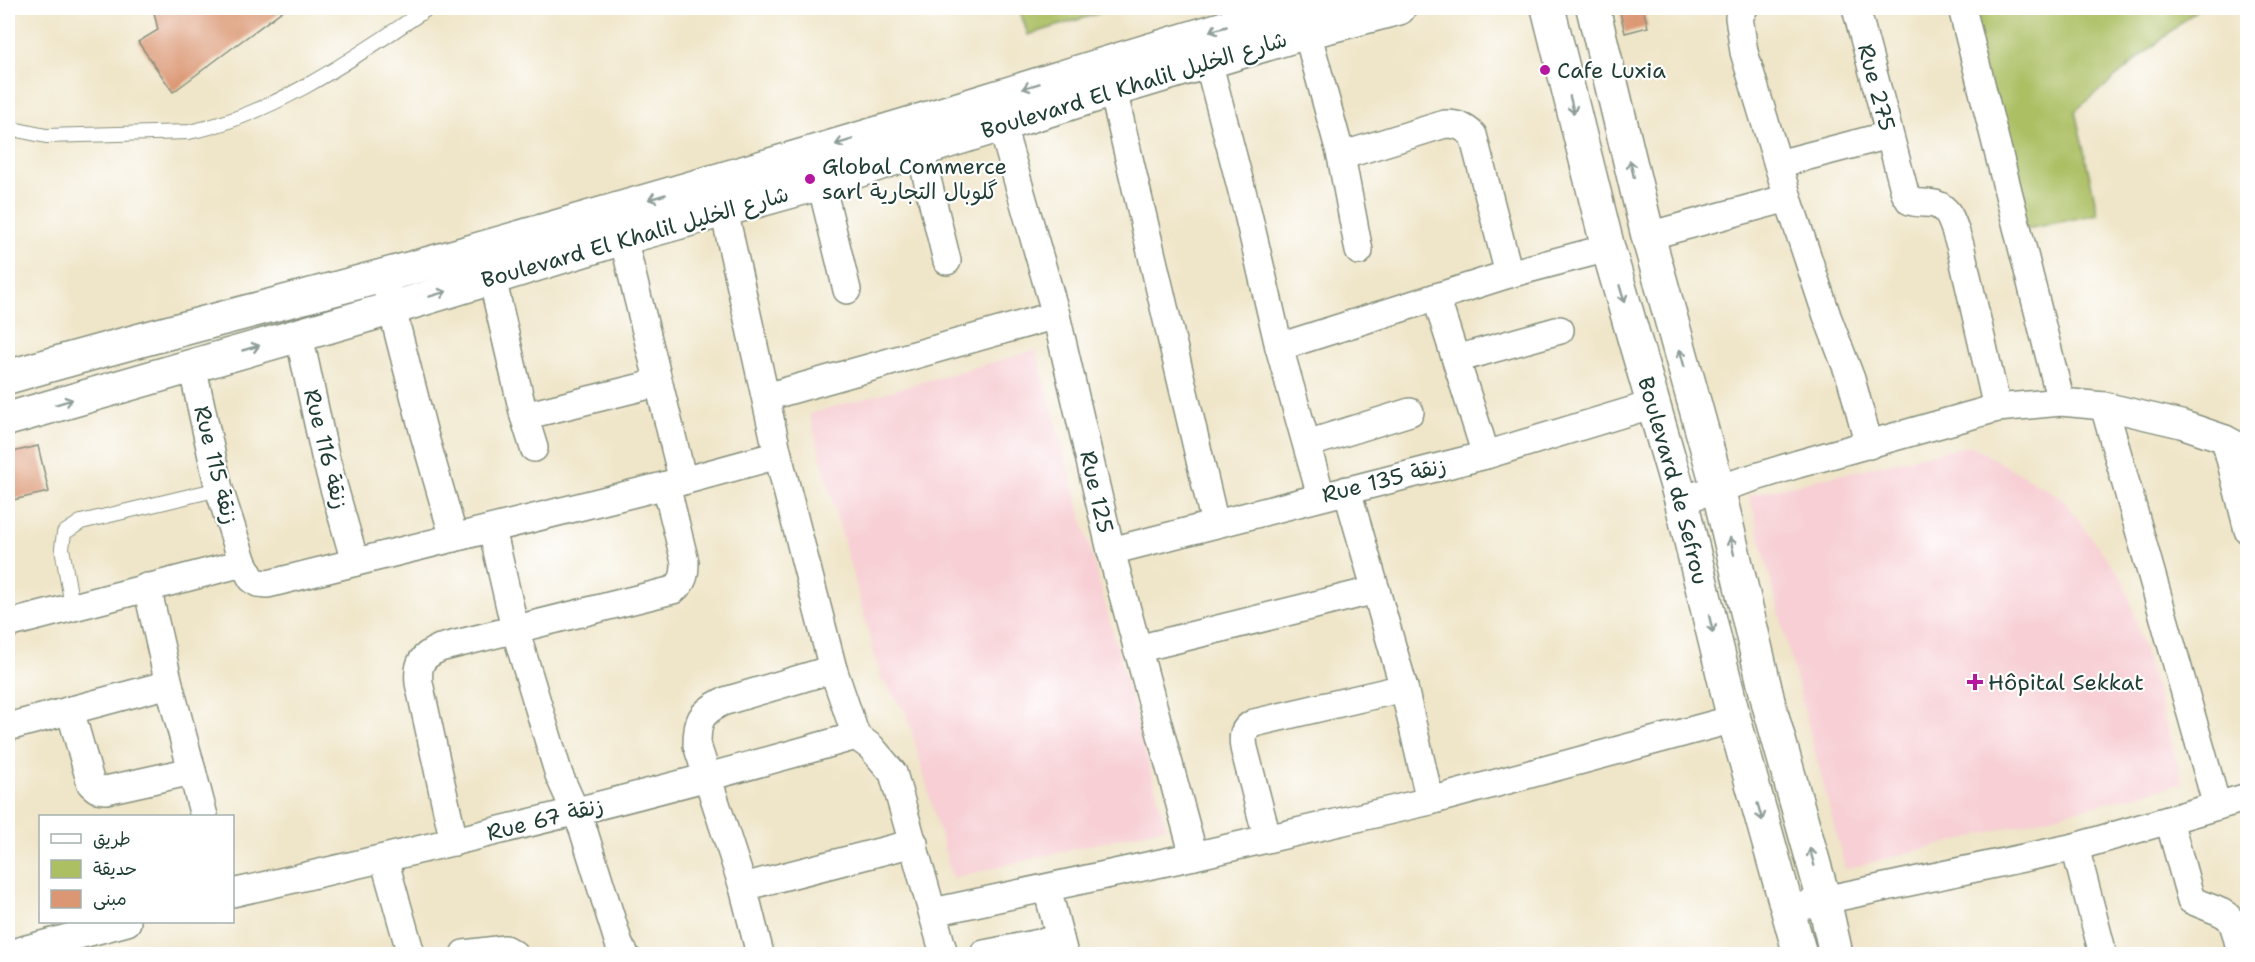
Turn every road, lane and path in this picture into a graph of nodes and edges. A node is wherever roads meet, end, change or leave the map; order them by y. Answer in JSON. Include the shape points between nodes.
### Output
{"nodes":[{"id":1,"x":428,"y":8,"type":"edge"},
{"id":2,"x":1399,"y":8,"type":"edge"},
{"id":3,"x":1548,"y":8,"type":"edge"},
{"id":4,"x":1593,"y":8,"type":"edge"},
{"id":5,"x":1744,"y":8,"type":"edge"},
{"id":6,"x":1856,"y":8,"type":"edge"},
{"id":7,"x":1962,"y":8,"type":"edge"},
{"id":8,"x":1301,"y":20,"type":"edge"},
{"id":9,"x":1208,"y":61,"type":"junction"},
{"id":10,"x":1113,"y":90,"type":"junction"},
{"id":11,"x":1002,"y":126,"type":"junction"},
{"id":12,"x":8,"y":128,"type":"edge"},
{"id":13,"x":1889,"y":135,"type":"junction"},
{"id":14,"x":920,"y":150,"type":"junction"},
{"id":15,"x":1341,"y":156,"type":"junction"},
{"id":16,"x":1778,"y":164,"type":"junction"},
{"id":17,"x":821,"y":183,"type":"junction"},
{"id":18,"x":721,"y":194,"type":"junction"},
{"id":19,"x":1788,"y":198,"type":"junction"},
{"id":20,"x":1648,"y":236,"type":"junction"},
{"id":21,"x":623,"y":238,"type":"junction"},
{"id":22,"x":1608,"y":248,"type":"junction"},
{"id":23,"x":1359,"y":251,"type":"dead end"},
{"id":24,"x":947,"y":261,"type":"dead end"},
{"id":25,"x":1509,"y":274,"type":"junction"},
{"id":26,"x":383,"y":276,"type":"junction"},
{"id":27,"x":492,"y":278,"type":"junction"},
{"id":28,"x":848,"y":290,"type":"dead end"},
{"id":29,"x":1436,"y":297,"type":"junction"},
{"id":30,"x":393,"y":308,"type":"junction"},
{"id":31,"x":1056,"y":315,"type":"junction"},
{"id":32,"x":1560,"y":330,"type":"dead end"},
{"id":33,"x":299,"y":335,"type":"junction"},
{"id":34,"x":123,"y":343,"type":"junction"},
{"id":35,"x":1279,"y":347,"type":"junction"},
{"id":36,"x":1455,"y":359,"type":"junction"},
{"id":37,"x":192,"y":365,"type":"junction"},
{"id":38,"x":8,"y":377,"type":"edge"},
{"id":39,"x":134,"y":381,"type":"junction"},
{"id":40,"x":658,"y":384,"type":"junction"},
{"id":41,"x":766,"y":397,"type":"junction"},
{"id":42,"x":2061,"y":402,"type":"junction"},
{"id":43,"x":1654,"y":404,"type":"junction"},
{"id":44,"x":2104,"y":406,"type":"junction"},
{"id":45,"x":1997,"y":408,"type":"junction"},
{"id":46,"x":1410,"y":412,"type":"dead end"},
{"id":47,"x":524,"y":416,"type":"junction"},
{"id":48,"x":8,"y":419,"type":"edge"},
{"id":49,"x":1307,"y":444,"type":"junction"},
{"id":50,"x":1869,"y":445,"type":"junction"},
{"id":51,"x":2236,"y":445,"type":"edge"},
{"id":52,"x":534,"y":448,"type":"dead end"},
{"id":53,"x":1486,"y":454,"type":"junction"},
{"id":54,"x":778,"y":455,"type":"junction"},
{"id":55,"x":674,"y":483,"type":"junction"},
{"id":56,"x":1718,"y":488,"type":"junction"},
{"id":57,"x":219,"y":489,"type":"junction"},
{"id":58,"x":1334,"y":493,"type":"junction"},
{"id":59,"x":1681,"y":500,"type":"junction"},
{"id":60,"x":1215,"y":524,"type":"junction"},
{"id":61,"x":492,"y":529,"type":"junction"},
{"id":62,"x":2247,"y":530,"type":"edge"},
{"id":63,"x":454,"y":538,"type":"junction"},
{"id":64,"x":1111,"y":551,"type":"junction"},
{"id":65,"x":355,"y":562,"type":"junction"},
{"id":66,"x":243,"y":563,"type":"junction"},
{"id":67,"x":147,"y":586,"type":"junction"},
{"id":68,"x":1376,"y":590,"type":"junction"},
{"id":69,"x":72,"y":606,"type":"junction"},
{"id":70,"x":8,"y":624,"type":"edge"},
{"id":71,"x":515,"y":629,"type":"junction"},
{"id":72,"x":1137,"y":649,"type":"junction"},
{"id":73,"x":833,"y":669,"type":"junction"},
{"id":74,"x":169,"y":684,"type":"junction"},
{"id":75,"x":1404,"y":688,"type":"junction"},
{"id":76,"x":70,"y":710,"type":"junction"},
{"id":77,"x":1734,"y":719,"type":"junction"},
{"id":78,"x":8,"y":727,"type":"edge"},
{"id":79,"x":856,"y":736,"type":"junction"},
{"id":80,"x":1779,"y":740,"type":"junction"},
{"id":81,"x":1743,"y":752,"type":"junction"},
{"id":82,"x":192,"y":771,"type":"junction"},
{"id":83,"x":707,"y":779,"type":"junction"},
{"id":84,"x":2247,"y":797,"type":"edge"},
{"id":85,"x":1430,"y":801,"type":"junction"},
{"id":86,"x":2217,"y":806,"type":"junction"},
{"id":87,"x":575,"y":811,"type":"junction"},
{"id":88,"x":204,"y":815,"type":"edge"},
{"id":89,"x":2169,"y":820,"type":"junction"},
{"id":90,"x":1267,"y":837,"type":"junction"},
{"id":91,"x":454,"y":842,"type":"junction"},
{"id":92,"x":914,"y":843,"type":"junction"},
{"id":93,"x":2075,"y":847,"type":"junction"},
{"id":94,"x":1194,"y":856,"type":"junction"},
{"id":95,"x":384,"y":859,"type":"junction"},
{"id":96,"x":743,"y":887,"type":"junction"},
{"id":97,"x":1047,"y":888,"type":"junction"},
{"id":98,"x":234,"y":893,"type":"edge"},
{"id":99,"x":1824,"y":900,"type":"junction"},
{"id":100,"x":1789,"y":910,"type":"junction"},
{"id":101,"x":933,"y":912,"type":"junction"},
{"id":102,"x":120,"y":923,"type":"edge"},
{"id":103,"x":1062,"y":946,"type":"edge"},
{"id":104,"x":8,"y":954,"type":"edge"},
{"id":105,"x":411,"y":954,"type":"edge"},
{"id":106,"x":464,"y":954,"type":"edge"},
{"id":107,"x":514,"y":954,"type":"edge"},
{"id":108,"x":624,"y":954,"type":"edge"},
{"id":109,"x":760,"y":954,"type":"edge"},
{"id":110,"x":944,"y":954,"type":"edge"},
{"id":111,"x":984,"y":954,"type":"edge"},
{"id":112,"x":1800,"y":954,"type":"edge"},
{"id":113,"x":1836,"y":954,"type":"edge"},
{"id":114,"x":2103,"y":954,"type":"edge"},
{"id":115,"x":2241,"y":954,"type":"edge"}],
"edges":[{"from":1,"to":12,"type":"lane","via":[[345,64],[263,108],[208,129],[46,136]]},
{"from":2,"to":8,"type":"street","name":"Boulevard El Khalil شارع الخليل"},
{"from":3,"to":22,"type":"street","name":"Boulevard de Sefrou","one_way":true},
{"from":20,"to":4,"type":"street","name":"Boulevard de Sefrou","one_way":true},
{"from":5,"to":16,"type":"street","via":[[1738,17],[1744,52]]},
{"from":6,"to":13,"type":"street","name":"Rue 275"},
{"from":7,"to":42,"type":"street"},
{"from":8,"to":9,"type":"street","name":"Boulevard El Khalil شارع الخليل"},
{"from":8,"to":15,"type":"street"},
{"from":8,"to":18,"type":"street","name":"Boulevard El Khalil شارع الخليل","one_way":true,"via":[[1160,46],[991,99]]},
{"from":9,"to":10,"type":"street","name":"Boulevard El Khalil شارع الخليل"},
{"from":9,"to":35,"type":"street"},
{"from":10,"to":11,"type":"street","name":"Boulevard El Khalil شارع الخليل"},
{"from":10,"to":60,"type":"street"},
{"from":11,"to":14,"type":"street","name":"Boulevard El Khalil شارع الخليل"},
{"from":11,"to":31,"type":"street","name":"Rue 125"},
{"from":13,"to":16,"type":"street"},
{"from":13,"to":45,"type":"street","name":"Rue 275","via":[[1910,201],[1936,204],[1950,219],[1960,245]]},
{"from":14,"to":17,"type":"street","name":"Boulevard El Khalil شارع الخليل"},
{"from":14,"to":24,"type":"street"},
{"from":15,"to":23,"type":"street"},
{"from":15,"to":25,"type":"street","via":[[1445,124],[1458,124],[1473,135]]},
{"from":16,"to":19,"type":"street"},
{"from":17,"to":18,"type":"street","name":"Boulevard El Khalil شارع الخليل"},
{"from":17,"to":28,"type":"street"},
{"from":18,"to":21,"type":"street","name":"Boulevard El Khalil شارع الخليل"},
{"from":18,"to":26,"type":"street","name":"Boulevard El Khalil شارع الخليل","one_way":true},
{"from":18,"to":41,"type":"street"},
{"from":19,"to":20,"type":"street"},
{"from":19,"to":50,"type":"street","via":[[1851,379]]},
{"from":56,"to":20,"type":"street","name":"Boulevard de Sefrou","one_way":true},
{"from":21,"to":27,"type":"street","name":"Boulevard El Khalil شارع الخليل"},
{"from":21,"to":40,"type":"street"},
{"from":22,"to":25,"type":"street"},
{"from":22,"to":43,"type":"street","name":"Boulevard de Sefrou","one_way":true},
{"from":25,"to":29,"type":"street"},
{"from":26,"to":30,"type":"street"},
{"from":26,"to":34,"type":"street","name":"Boulevard El Khalil شارع الخليل"},
{"from":30,"to":27,"type":"street","name":"Boulevard El Khalil شارع الخليل","one_way":true},
{"from":27,"to":47,"type":"street"},
{"from":29,"to":35,"type":"street"},
{"from":29,"to":36,"type":"street"},
{"from":30,"to":33,"type":"street","name":"Boulevard El Khalil شارع الخليل"},
{"from":30,"to":63,"type":"street"},
{"from":31,"to":41,"type":"street"},
{"from":31,"to":64,"type":"street","name":"Rue 125"},
{"from":32,"to":36,"type":"street"},
{"from":37,"to":33,"type":"street","name":"Boulevard El Khalil شارع الخليل","one_way":true},
{"from":33,"to":65,"type":"street","name":"Rue 116 زنقة","via":[[325,456]]},
{"from":34,"to":38,"type":"street","name":"Boulevard El Khalil شارع الخليل"},
{"from":34,"to":39,"type":"street"},
{"from":35,"to":49,"type":"street"},
{"from":36,"to":53,"type":"street"},
{"from":37,"to":39,"type":"street","name":"Boulevard El Khalil شارع الخليل"},
{"from":37,"to":57,"type":"street","name":"Rue 115 زنقة"},
{"from":48,"to":39,"type":"street","name":"Boulevard El Khalil شارع الخليل","one_way":true},
{"from":40,"to":47,"type":"street"},
{"from":40,"to":55,"type":"street"},
{"from":41,"to":54,"type":"street"},
{"from":42,"to":44,"type":"street"},
{"from":42,"to":45,"type":"street"},
{"from":43,"to":53,"type":"street","name":"Rue 135 زنقة"},
{"from":43,"to":59,"type":"street","name":"Boulevard de Sefrou"},
{"from":44,"to":51,"type":"street","via":[[2181,424]]},
{"from":44,"to":86,"type":"street"},
{"from":45,"to":50,"type":"street"},
{"from":46,"to":49,"type":"street"},
{"from":47,"to":52,"type":"street"},
{"from":49,"to":58,"type":"street"},
{"from":50,"to":56,"type":"street"},
{"from":51,"to":62,"type":"street"},
{"from":53,"to":58,"type":"street","name":"Rue 135 زنقة"},
{"from":54,"to":55,"type":"street"},
{"from":54,"to":73,"type":"street"},
{"from":55,"to":61,"type":"street"},
{"from":55,"to":71,"type":"street","via":[[685,562],[681,584],[658,595]]},
{"from":56,"to":59,"type":"street"},
{"from":80,"to":56,"type":"street","name":"Boulevard de Sefrou","one_way":true},
{"from":57,"to":66,"type":"street","name":"Rue 115 زنقة"},
{"from":57,"to":69,"type":"lane","via":[[81,522],[64,533],[62,548]]},
{"from":58,"to":60,"type":"street","name":"Rue 135 زنقة"},
{"from":58,"to":68,"type":"street"},
{"from":59,"to":77,"type":"street","name":"Boulevard de Sefrou","one_way":true},
{"from":60,"to":64,"type":"street","name":"Rue 135 زنقة"},
{"from":61,"to":63,"type":"street"},
{"from":61,"to":71,"type":"street"},
{"from":63,"to":65,"type":"street"},
{"from":64,"to":72,"type":"street","name":"Rue 125"},
{"from":65,"to":66,"type":"street","via":[[267,584],[252,579]]},
{"from":66,"to":67,"type":"street"},
{"from":67,"to":69,"type":"street"},
{"from":67,"to":74,"type":"street"},
{"from":68,"to":72,"type":"street"},
{"from":68,"to":75,"type":"street"},
{"from":69,"to":70,"type":"street"},
{"from":71,"to":87,"type":"street","via":[[559,775]]},
{"from":71,"to":91,"type":"street","via":[[440,648],[421,660],[418,670]]},
{"from":72,"to":94,"type":"street","name":"Rue 125"},
{"from":73,"to":79,"type":"street"},
{"from":73,"to":83,"type":"street","via":[[722,702],[708,710],[697,731]]},
{"from":74,"to":76,"type":"street"},
{"from":74,"to":82,"type":"street"},
{"from":75,"to":85,"type":"street"},
{"from":75,"to":90,"type":"street","via":[[1246,728],[1244,748]]},
{"from":76,"to":78,"type":"street"},
{"from":76,"to":82,"type":"street","via":[[91,784],[97,789]]},
{"from":77,"to":81,"type":"street","name":"Boulevard de Sefrou"},
{"from":77,"to":85,"type":"street"},
{"from":79,"to":83,"type":"street","name":"Rue 67 زنقة"},
{"from":79,"to":92,"type":"street","via":[[893,773]]},
{"from":80,"to":81,"type":"street"},
{"from":99,"to":80,"type":"street","name":"Boulevard de Sefrou","one_way":true},
{"from":81,"to":100,"type":"street","name":"Boulevard de Sefrou","one_way":true},
{"from":82,"to":88,"type":"street"},
{"from":83,"to":87,"type":"street","name":"Rue 67 زنقة"},
{"from":83,"to":96,"type":"street"},
{"from":84,"to":86,"type":"street"},
{"from":85,"to":90,"type":"street"},
{"from":86,"to":89,"type":"street"},
{"from":87,"to":91,"type":"street","name":"Rue 67 زنقة"},
{"from":87,"to":108,"type":"street"},
{"from":89,"to":93,"type":"street"},
{"from":89,"to":115,"type":"street","via":[[2191,900],[2227,914]]},
{"from":90,"to":94,"type":"street"},
{"from":91,"to":95,"type":"street","name":"Rue 67 زنقة"},
{"from":92,"to":96,"type":"street"},
{"from":92,"to":101,"type":"street"},
{"from":93,"to":99,"type":"street"},
{"from":93,"to":114,"type":"street"},
{"from":94,"to":97,"type":"street"},
{"from":95,"to":98,"type":"street","name":"Rue 67 زنقة"},
{"from":95,"to":105,"type":"street"},
{"from":96,"to":109,"type":"street"},
{"from":97,"to":101,"type":"street"},
{"from":97,"to":103,"type":"street"},
{"from":99,"to":100,"type":"street"},
{"from":99,"to":113,"type":"street","name":"Boulevard de Sefrou"},
{"from":100,"to":112,"type":"street","name":"Boulevard de Sefrou"},
{"from":101,"to":110,"type":"street"},
{"from":102,"to":104,"type":"street"},
{"from":103,"to":111,"type":"street"},
{"from":106,"to":107,"type":"street","via":[[505,949]]}]}
